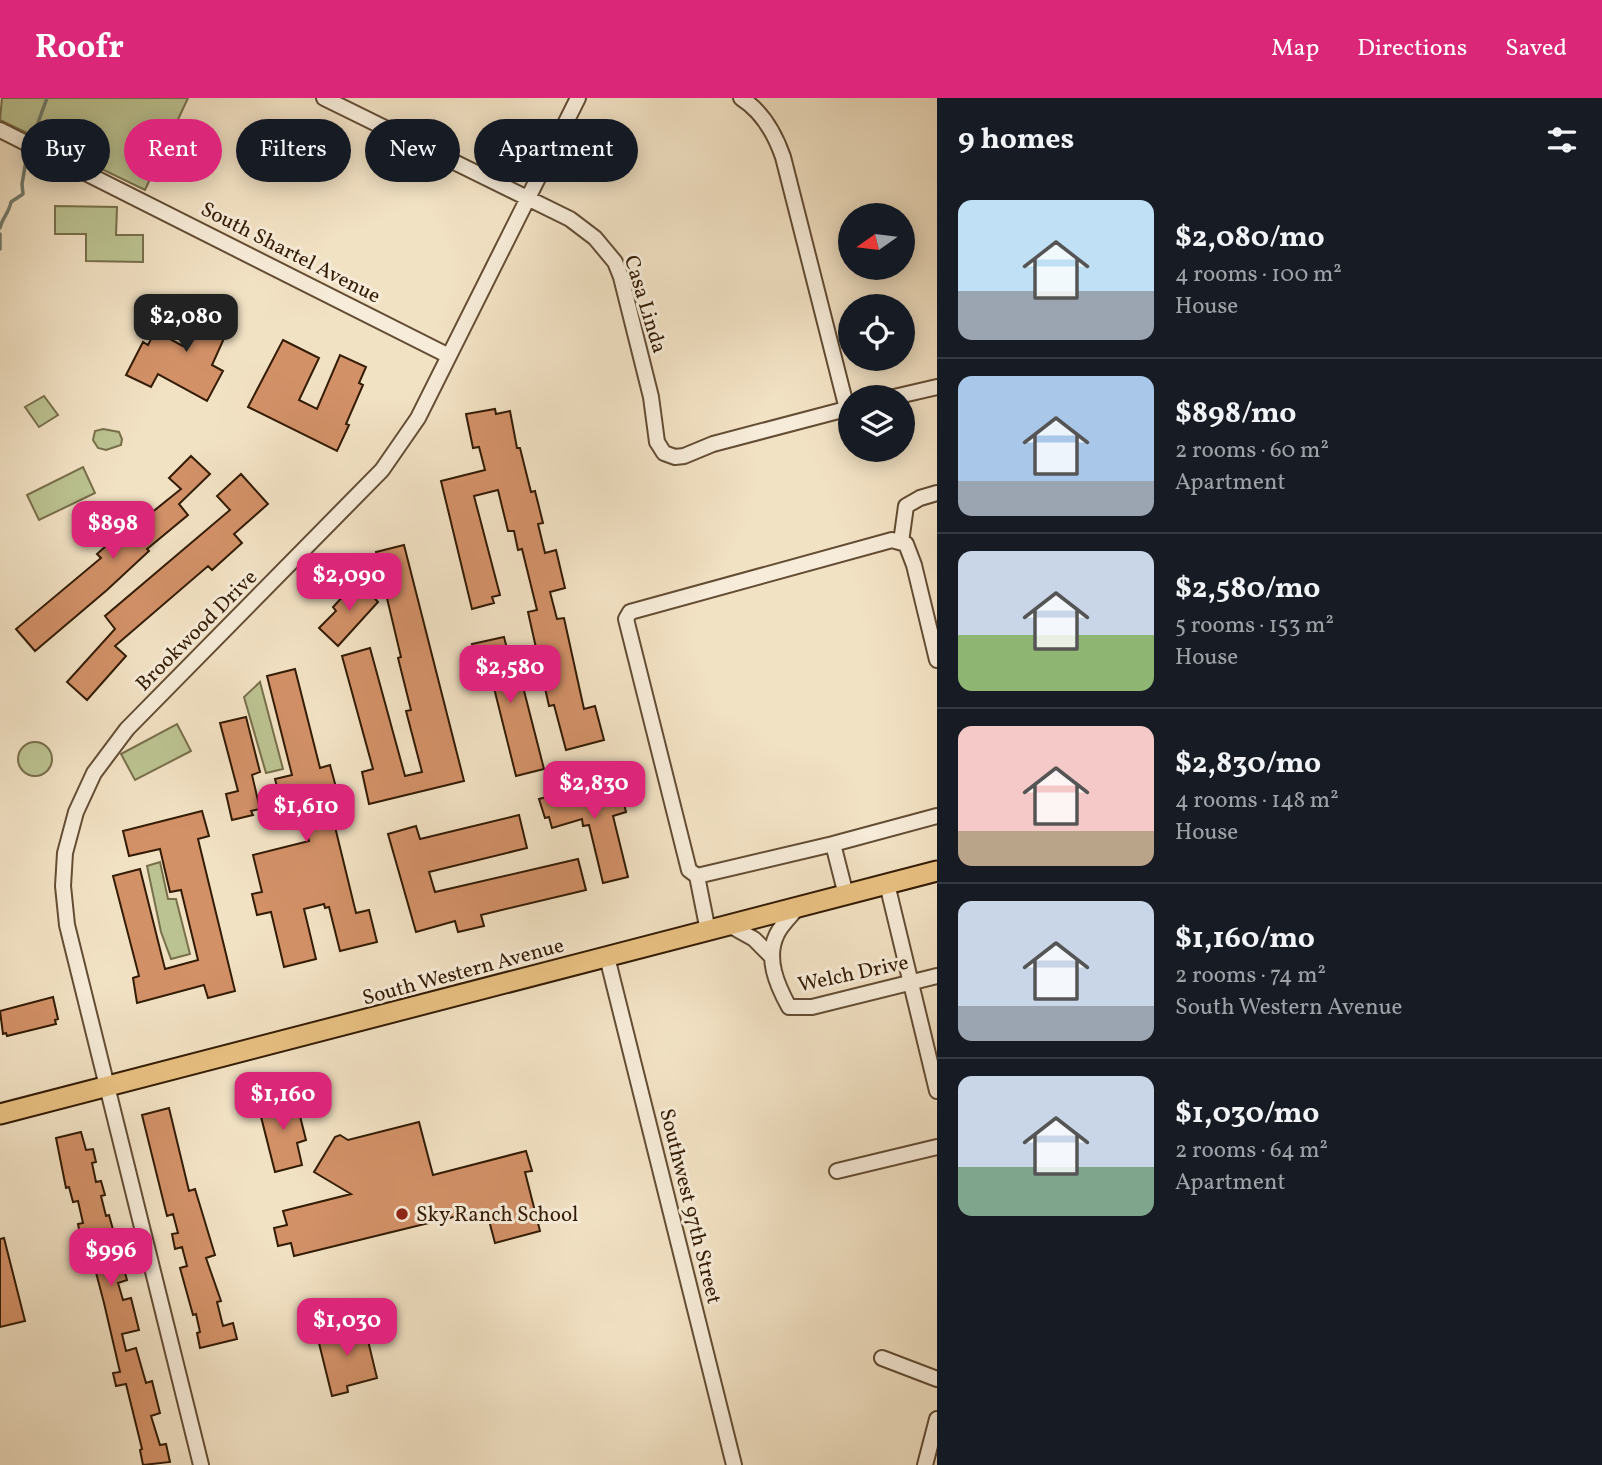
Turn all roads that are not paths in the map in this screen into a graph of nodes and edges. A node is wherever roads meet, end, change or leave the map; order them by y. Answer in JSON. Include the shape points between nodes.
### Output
{"nodes":[{"id":1,"x":324,"y":98,"type":"edge"},
{"id":2,"x":579,"y":98,"type":"edge"},
{"id":3,"x":741,"y":98,"type":"edge"},
{"id":4,"x":0,"y":130,"type":"edge"},
{"id":5,"x":526,"y":200,"type":"junction"},
{"id":6,"x":449,"y":356,"type":"junction"},
{"id":7,"x":843,"y":385,"type":"edge"},
{"id":8,"x":937,"y":387,"type":"edge"},
{"id":9,"x":915,"y":392,"type":"edge"},
{"id":10,"x":838,"y":411,"type":"edge"},
{"id":11,"x":937,"y":493,"type":"edge"},
{"id":12,"x":901,"y":542,"type":"junction"},
{"id":13,"x":937,"y":660,"type":"edge"},
{"id":14,"x":937,"y":816,"type":"edge"},
{"id":15,"x":833,"y":844,"type":"junction"},
{"id":16,"x":937,"y":872,"type":"edge"},
{"id":17,"x":698,"y":876,"type":"junction"},
{"id":18,"x":887,"y":884,"type":"junction"},
{"id":19,"x":846,"y":895,"type":"junction"},
{"id":20,"x":797,"y":908,"type":"junction"},
{"id":21,"x":729,"y":925,"type":"junction"},
{"id":22,"x":708,"y":931,"type":"junction"},
{"id":23,"x":771,"y":956,"type":"junction"},
{"id":24,"x":607,"y":957,"type":"junction"},
{"id":25,"x":937,"y":976,"type":"edge"},
{"id":26,"x":911,"y":983,"type":"junction"},
{"id":27,"x":107,"y":1086,"type":"junction"},
{"id":28,"x":937,"y":1091,"type":"edge"},
{"id":29,"x":0,"y":1114,"type":"edge"},
{"id":30,"x":937,"y":1147,"type":"edge"},
{"id":31,"x":837,"y":1171,"type":"dead end"},
{"id":32,"x":883,"y":1358,"type":"dead end"},
{"id":33,"x":937,"y":1378,"type":"edge"},
{"id":34,"x":937,"y":1419,"type":"edge"},
{"id":35,"x":201,"y":1465,"type":"edge"},
{"id":36,"x":734,"y":1465,"type":"edge"},
{"id":37,"x":925,"y":1465,"type":"edge"}],
"edges":[{"from":1,"to":5,"type":"street","name":"Casa Linda"},
{"from":2,"to":5,"type":"street","name":"Brookwood Drive"},
{"from":3,"to":7,"type":"street","via":[[761,116],[783,157]]},
{"from":4,"to":6,"type":"street","name":"South Shartel Avenue"},
{"from":5,"to":6,"type":"street","name":"Brookwood Drive"},
{"from":5,"to":10,"type":"street","name":"Casa Linda","via":[[583,227],[615,262],[651,397],[657,442],[664,453],[684,456]]},
{"from":6,"to":27,"type":"street","name":"Brookwood Drive","via":[[418,418],[382,470],[127,729],[84,791],[65,853],[65,908]]},
{"from":8,"to":9,"type":"street"},
{"from":11,"to":12,"type":"street","via":[[906,506]]},
{"from":12,"to":13,"type":"street","via":[[914,565]]},
{"from":12,"to":17,"type":"street","via":[[892,540],[630,612],[626,619],[689,870]]},
{"from":14,"to":15,"type":"street"},
{"from":15,"to":17,"type":"street"},
{"from":15,"to":19,"type":"street"},
{"from":16,"to":18,"type":"main road","name":"South Western Avenue"},
{"from":17,"to":22,"type":"street"},
{"from":18,"to":19,"type":"main road","name":"South Western Avenue"},
{"from":18,"to":26,"type":"street"},
{"from":19,"to":20,"type":"main road","name":"South Western Avenue"},
{"from":20,"to":21,"type":"main road","name":"South Western Avenue"},
{"from":20,"to":23,"type":"street","name":"Welch Drive","via":[[778,932]]},
{"from":21,"to":22,"type":"main road","name":"South Western Avenue"},
{"from":21,"to":23,"type":"street","name":"Welch Drive","via":[[754,939]]},
{"from":22,"to":24,"type":"main road","name":"South Western Avenue"},
{"from":23,"to":26,"type":"street","name":"Welch Drive","via":[[789,1007],[812,1007]]},
{"from":24,"to":27,"type":"main road","name":"South Western Avenue"},
{"from":24,"to":36,"type":"street","name":"Southwest 97th Street"},
{"from":25,"to":26,"type":"street","name":"Welch Drive"},
{"from":26,"to":28,"type":"street"},
{"from":27,"to":29,"type":"main road","name":"South Western Avenue"},
{"from":27,"to":35,"type":"street","name":"Brookwood Drive"},
{"from":30,"to":31,"type":"street"},
{"from":32,"to":33,"type":"street"},
{"from":34,"to":37,"type":"street"}]}
